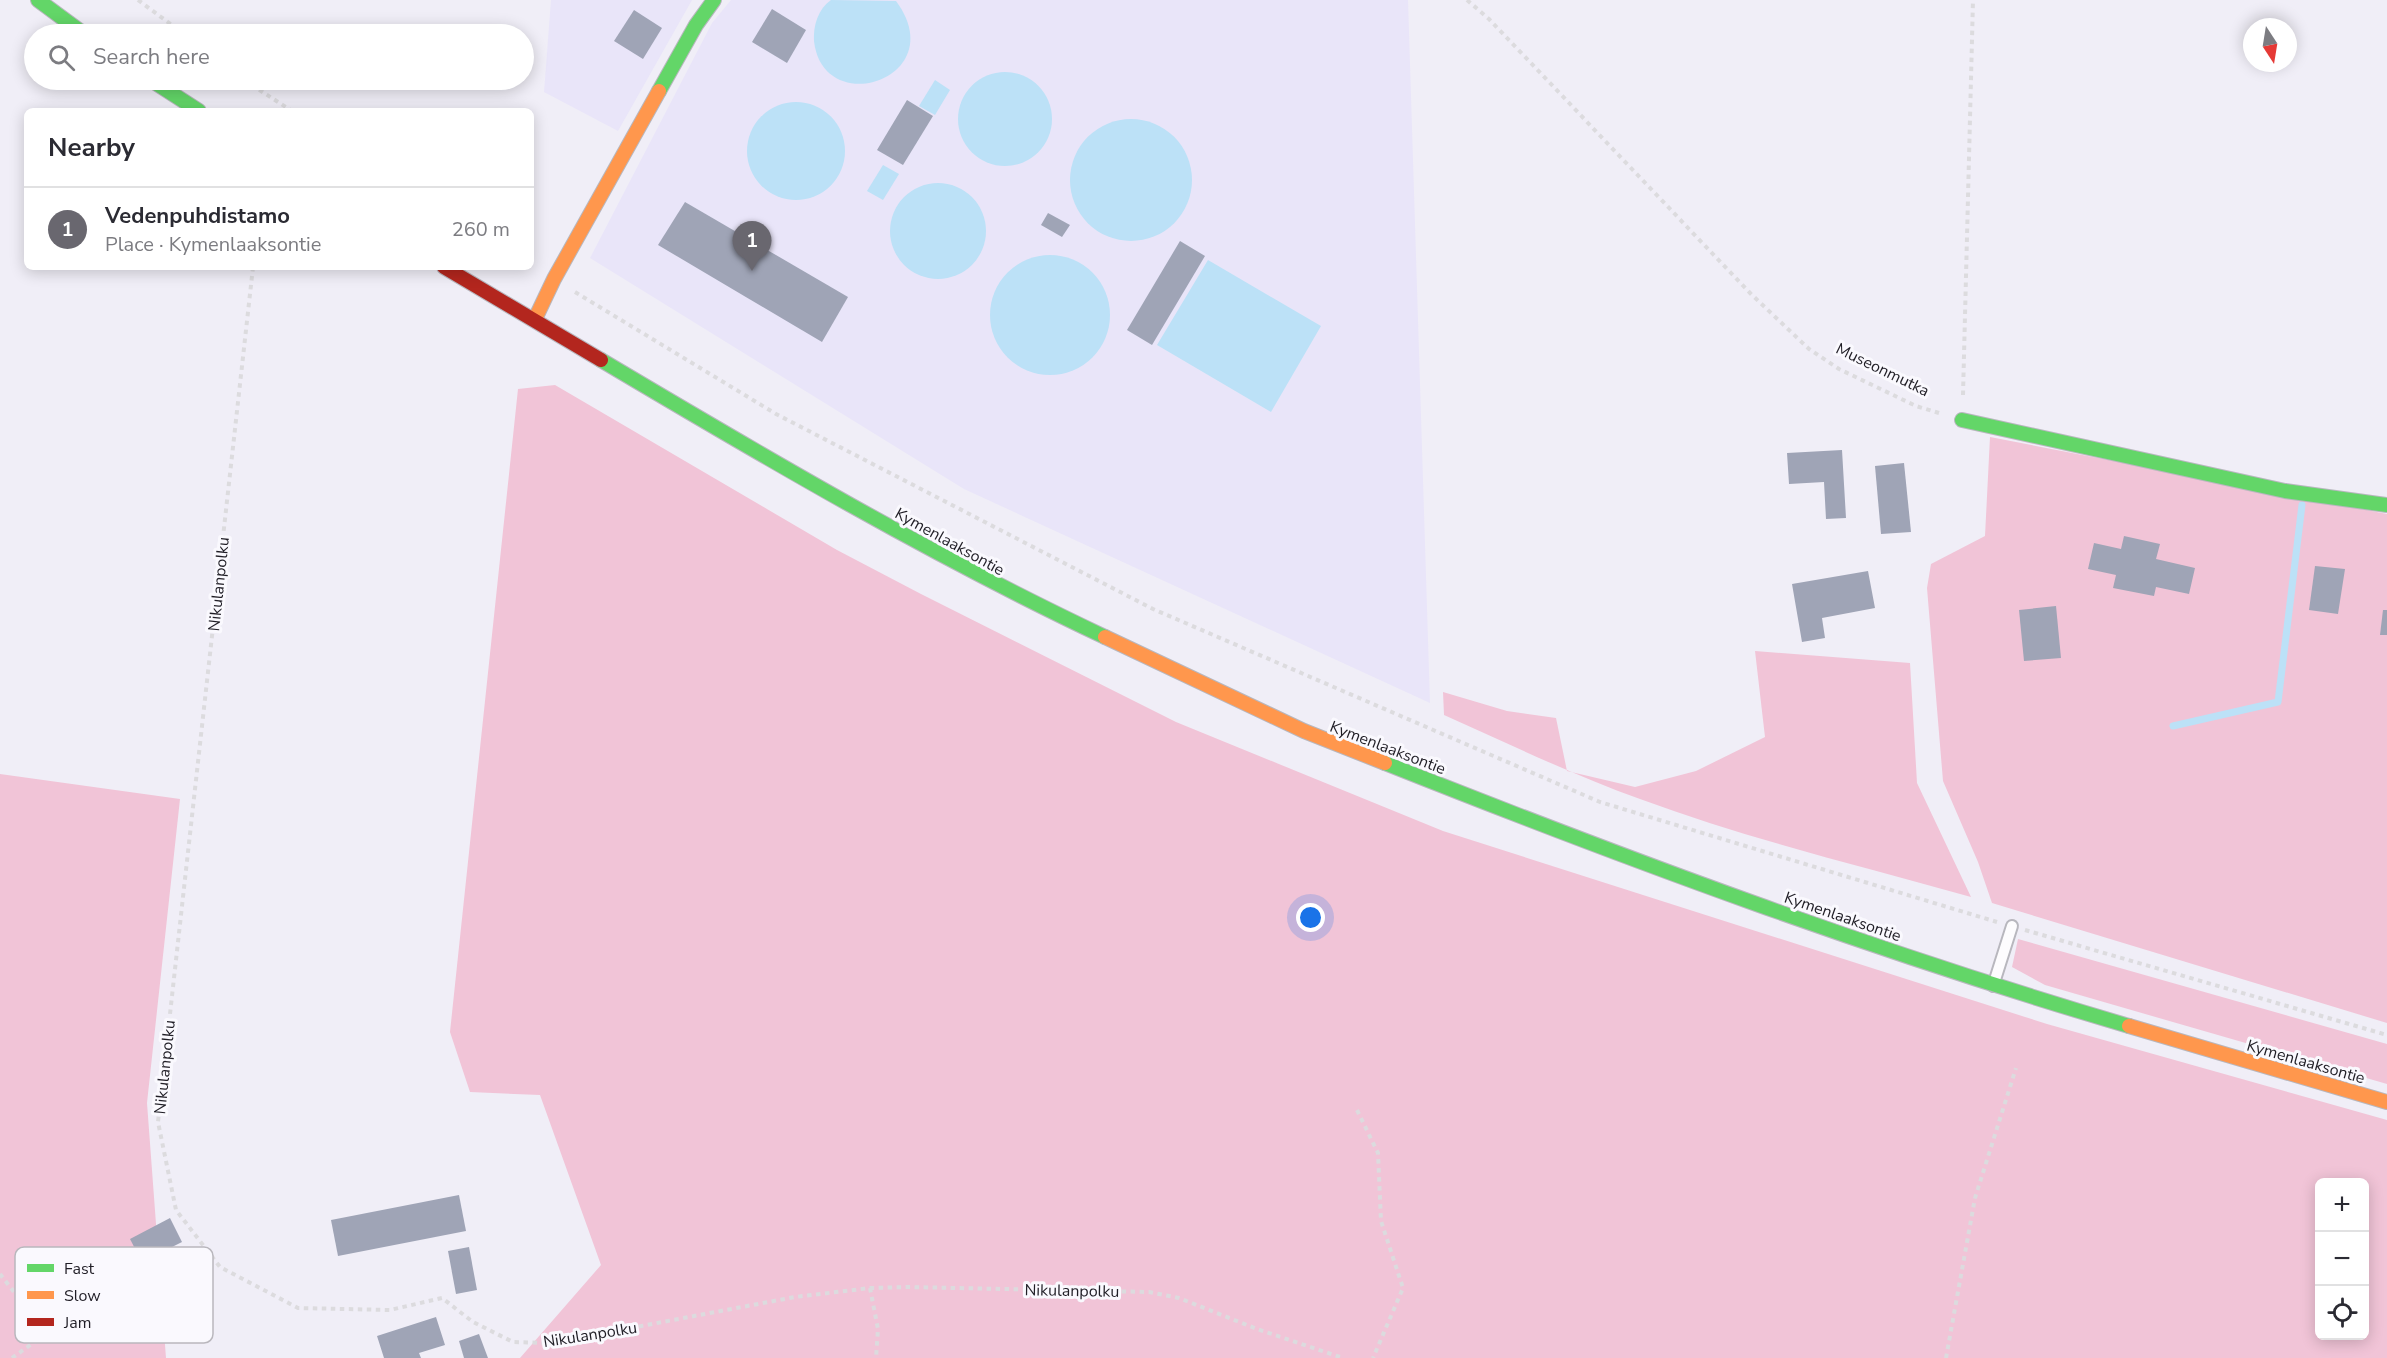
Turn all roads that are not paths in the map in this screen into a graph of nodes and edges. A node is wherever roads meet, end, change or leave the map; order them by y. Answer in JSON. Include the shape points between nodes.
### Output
{"nodes":[{"id":1,"x":38,"y":0,"type":"edge"},
{"id":2,"x":714,"y":0,"type":"edge"},
{"id":3,"x":70,"y":24,"type":"edge"},
{"id":4,"x":166,"y":90,"type":"edge"},
{"id":5,"x":194,"y":108,"type":"edge"},
{"id":6,"x":449,"y":270,"type":"edge"},
{"id":7,"x":535,"y":319,"type":"junction"},
{"id":8,"x":1962,"y":420,"type":"road end"},
{"id":9,"x":2387,"y":505,"type":"edge"},
{"id":10,"x":2012,"y":926,"type":"road end"},
{"id":11,"x":1993,"y":986,"type":"junction"},
{"id":12,"x":2387,"y":1102,"type":"edge"}],
"edges":[{"from":1,"to":3,"type":"main road"},
{"from":2,"to":7,"type":"main road","via":[[696,25]]},
{"from":4,"to":5,"type":"main road"},
{"from":6,"to":7,"type":"main road","name":"Kymenlaaksontie"},
{"from":7,"to":11,"type":"main road","name":"Kymenlaaksontie","via":[[762,455],[997,586],[1304,731],[1587,843]]},
{"from":8,"to":9,"type":"main road","via":[[2285,491]]},
{"from":10,"to":11,"type":"lane"},
{"from":11,"to":12,"type":"main road","name":"Kymenlaaksontie"}]}
